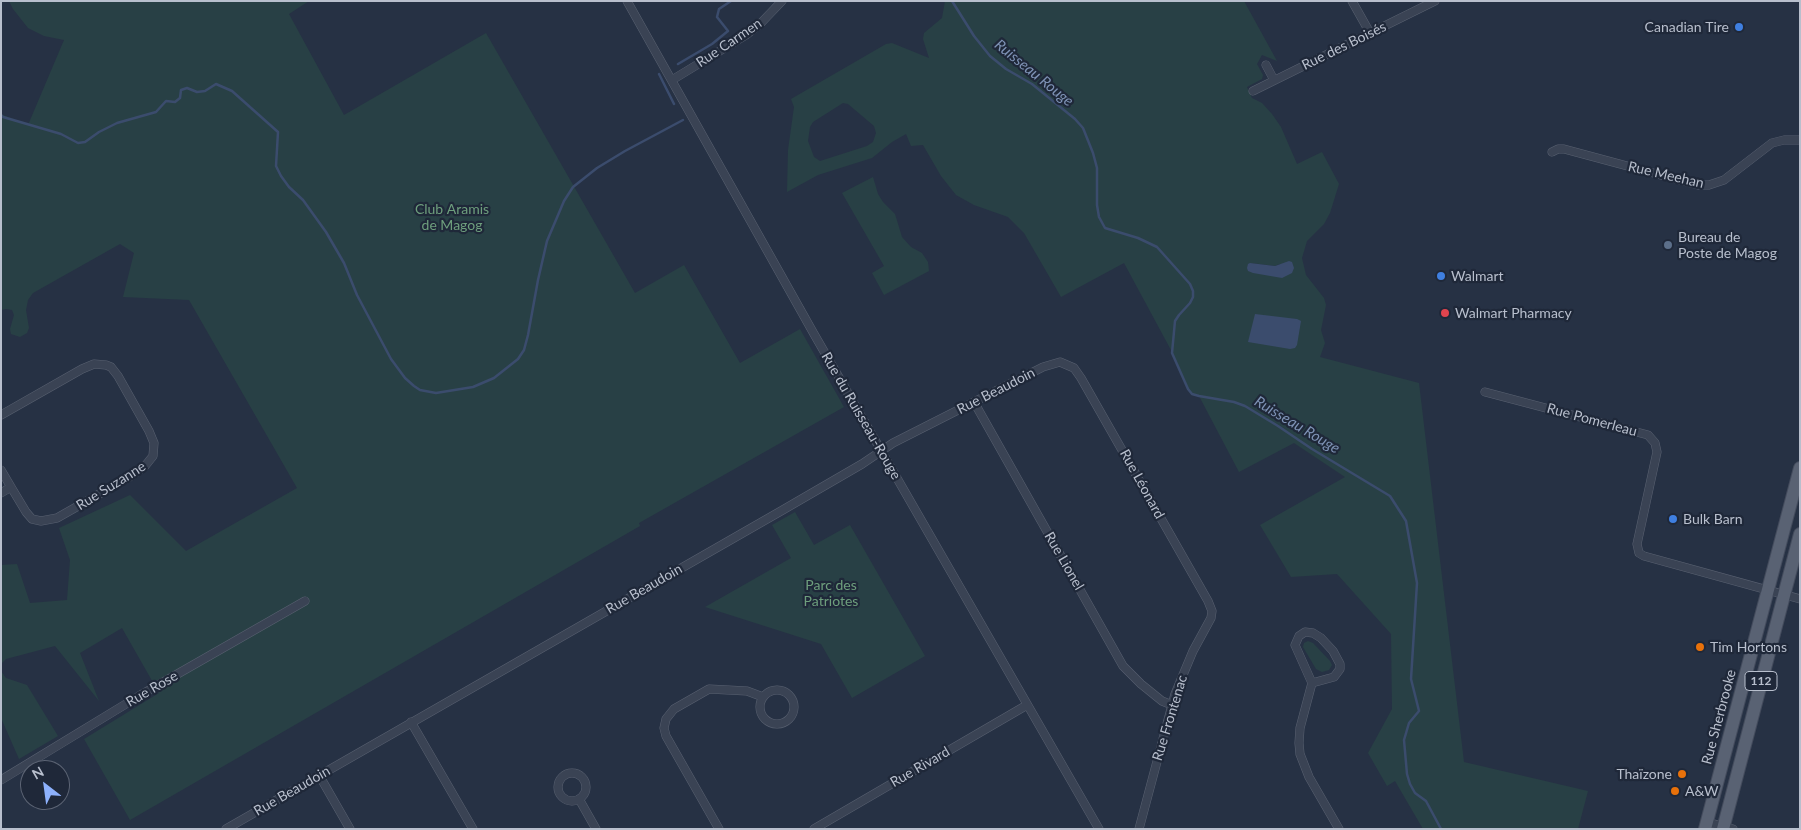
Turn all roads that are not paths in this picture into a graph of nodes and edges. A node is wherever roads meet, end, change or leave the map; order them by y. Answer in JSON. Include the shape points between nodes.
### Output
{"nodes":[{"id":1,"x":627,"y":1,"type":"edge"},
{"id":2,"x":782,"y":1,"type":"edge"},
{"id":3,"x":1352,"y":1,"type":"edge"},
{"id":4,"x":1435,"y":1,"type":"edge"},
{"id":5,"x":1370,"y":33,"type":"junction"},
{"id":6,"x":1266,"y":65,"type":"dead end"},
{"id":7,"x":672,"y":80,"type":"junction"},
{"id":8,"x":1274,"y":80,"type":"junction"},
{"id":9,"x":1253,"y":91,"type":"dead end"},
{"id":10,"x":1800,"y":140,"type":"edge"},
{"id":11,"x":1552,"y":152,"type":"dead end"},
{"id":12,"x":1066,"y":363,"type":"joint"},
{"id":13,"x":1485,"y":392,"type":"dead end"},
{"id":14,"x":974,"y":402,"type":"junction"},
{"id":15,"x":1,"y":415,"type":"edge"},
{"id":16,"x":881,"y":451,"type":"junction"},
{"id":17,"x":1800,"y":468,"type":"edge"},
{"id":18,"x":1,"y":470,"type":"edge"},
{"id":19,"x":11,"y":487,"type":"junction"},
{"id":20,"x":1,"y":493,"type":"edge"},
{"id":21,"x":1800,"y":534,"type":"edge"},
{"id":22,"x":1768,"y":591,"type":"junction"},
{"id":23,"x":1784,"y":595,"type":"junction"},
{"id":24,"x":1800,"y":599,"type":"edge"},
{"id":25,"x":305,"y":601,"type":"dead end"},
{"id":26,"x":1212,"y":611,"type":"joint"},
{"id":27,"x":1312,"y":683,"type":"junction"},
{"id":28,"x":763,"y":697,"type":"junction"},
{"id":29,"x":1027,"y":705,"type":"junction"},
{"id":30,"x":1172,"y":705,"type":"junction"},
{"id":31,"x":411,"y":722,"type":"junction"},
{"id":32,"x":319,"y":775,"type":"junction"},
{"id":33,"x":1,"y":780,"type":"edge"},
{"id":34,"x":579,"y":799,"type":"dead end"},
{"id":35,"x":1706,"y":825,"type":"edge"},
{"id":36,"x":1726,"y":828,"type":"edge"},
{"id":37,"x":227,"y":829,"type":"edge"},
{"id":38,"x":350,"y":829,"type":"edge"},
{"id":39,"x":474,"y":829,"type":"edge"},
{"id":40,"x":596,"y":829,"type":"edge"},
{"id":41,"x":719,"y":829,"type":"edge"},
{"id":42,"x":814,"y":829,"type":"edge"},
{"id":43,"x":1099,"y":829,"type":"edge"},
{"id":44,"x":1140,"y":829,"type":"edge"},
{"id":45,"x":1339,"y":829,"type":"edge"}],
"edges":[{"from":1,"to":7,"type":"street","name":"Rue du Ruisseau-Rouge"},
{"from":2,"to":7,"type":"street","name":"Rue Carmen","via":[[746,35]]},
{"from":3,"to":5,"type":"street"},
{"from":4,"to":5,"type":"street","name":"Rue des Boisés"},
{"from":5,"to":8,"type":"street","name":"Rue des Boisés"},
{"from":6,"to":8,"type":"street"},
{"from":7,"to":16,"type":"street","name":"Rue du Ruisseau-Rouge"},
{"from":8,"to":9,"type":"street","name":"Rue des Boisés"},
{"from":10,"to":11,"type":"street","name":"Rue Meehan","via":[[1772,143],[1724,180],[1709,185],[1698,185],[1564,149]]},
{"from":12,"to":14,"type":"street","name":"Rue Beaudoin","via":[[1048,364]]},
{"from":12,"to":26,"type":"street","name":"Rue Léonard","via":[[1082,378]]},
{"from":13,"to":22,"type":"street","name":"Rue Pomerleau","via":[[1648,435],[1655,443],[1657,453],[1636,544],[1639,553]]},
{"from":14,"to":16,"type":"street","name":"Rue Beaudoin"},
{"from":14,"to":30,"type":"street","name":"Rue Lionel","via":[[1123,666],[1140,684]]},
{"from":15,"to":19,"type":"street","name":"Rue Suzanne","via":[[82,369],[100,364],[111,367],[118,376],[154,443],[153,456],[145,466],[57,518],[32,519]]},
{"from":16,"to":29,"type":"street","name":"Rue du Ruisseau-Rouge"},
{"from":16,"to":31,"type":"street","name":"Rue Beaudoin"},
{"from":17,"to":22,"type":"main road","name":"Rue Sherbrooke","number":"112"},
{"from":18,"to":19,"type":"street","name":"Rue Suzanne"},
{"from":19,"to":20,"type":"street"},
{"from":21,"to":23,"type":"main road","number":"112"},
{"from":22,"to":23,"type":"street","name":"Rue Pomerleau"},
{"from":22,"to":35,"type":"main road","name":"Rue Sherbrooke","number":"112"},
{"from":23,"to":24,"type":"street","name":"Rue Pomerleau"},
{"from":23,"to":36,"type":"main road","number":"112"},
{"from":25,"to":33,"type":"street","name":"Rue Rose"},
{"from":26,"to":30,"type":"street","name":"Rue Frontenac","via":[[1183,672]]},
{"from":27,"to":27,"type":"street","via":[[1295,648],[1296,639],[1306,632],[1321,638],[1340,664],[1334,677]]},
{"from":27,"to":45,"type":"street","via":[[1300,728],[1300,754],[1307,773]]},
{"from":28,"to":28,"type":"street","via":[[760,708],[768,722],[779,724],[792,714],[793,703],[787,694],[777,690]]},
{"from":28,"to":41,"type":"street","via":[[747,691],[709,689],[674,709],[666,719],[666,736]]},
{"from":29,"to":42,"type":"street","name":"Rue Rivard"},
{"from":29,"to":43,"type":"street","name":"Rue du Ruisseau-Rouge"},
{"from":30,"to":44,"type":"street","name":"Rue Frontenac"},
{"from":31,"to":32,"type":"street","name":"Rue Beaudoin"},
{"from":31,"to":39,"type":"street"},
{"from":32,"to":37,"type":"street","name":"Rue Beaudoin"},
{"from":32,"to":38,"type":"street"},
{"from":34,"to":40,"type":"street"},
{"from":35,"to":36,"type":"street"}]}
